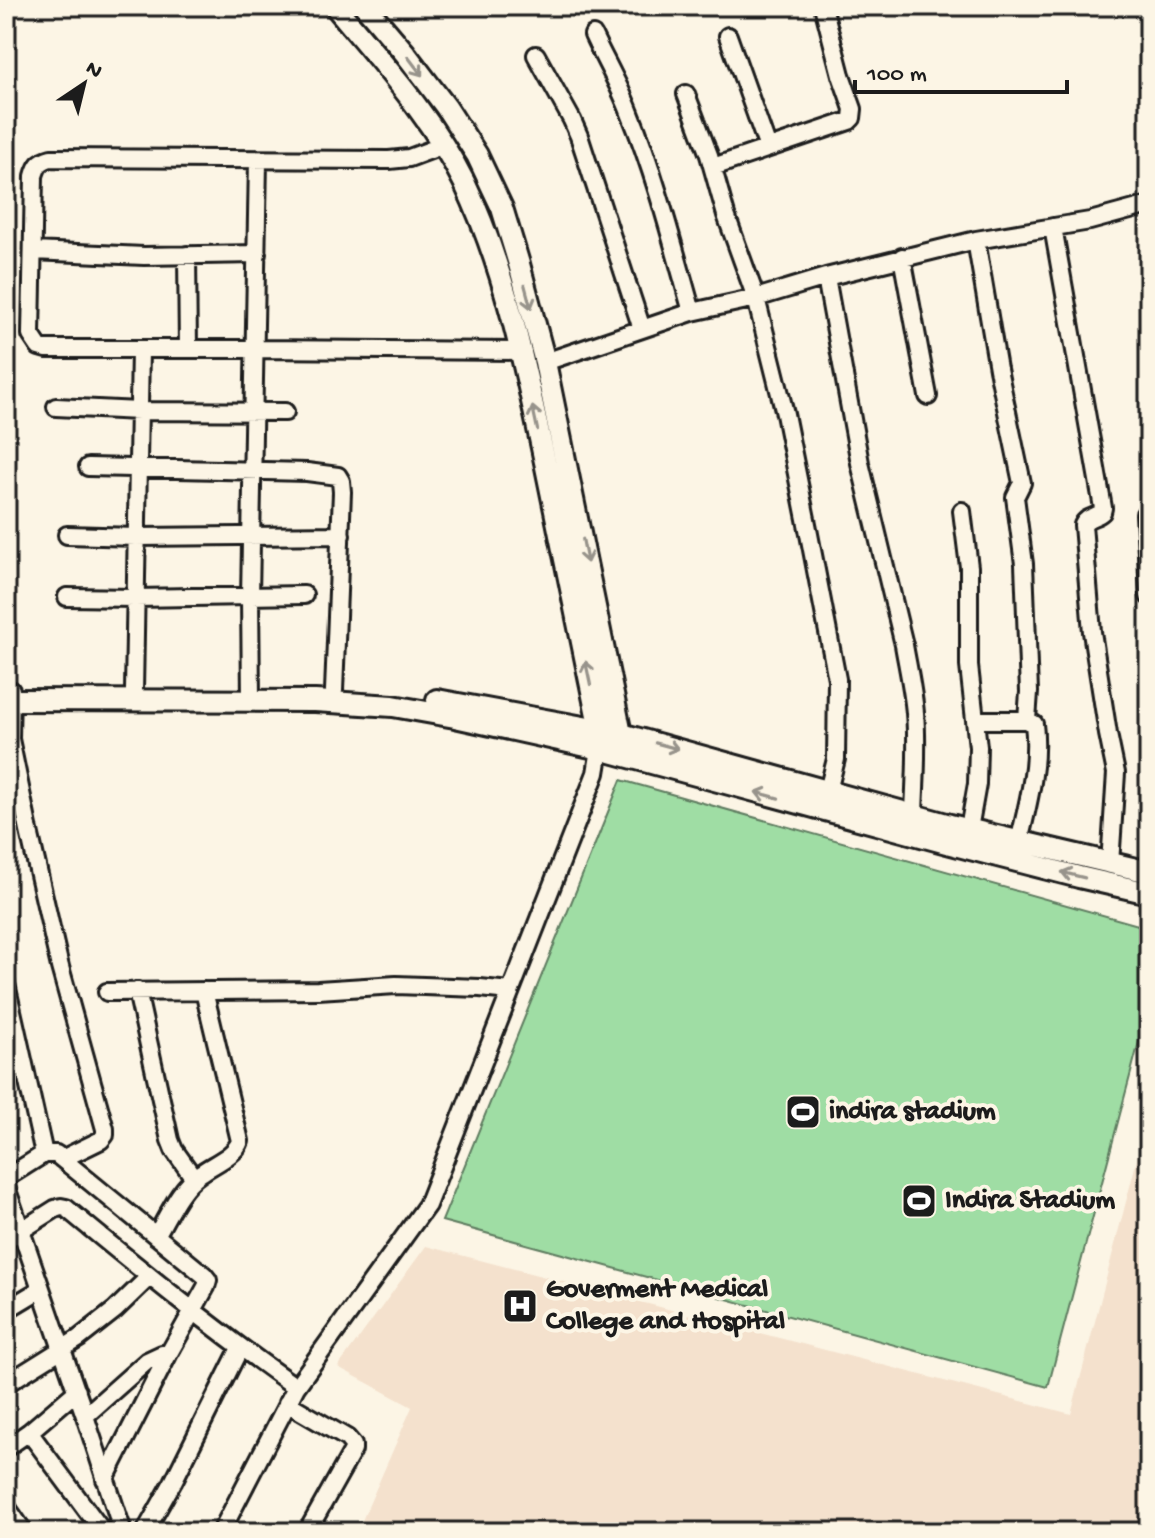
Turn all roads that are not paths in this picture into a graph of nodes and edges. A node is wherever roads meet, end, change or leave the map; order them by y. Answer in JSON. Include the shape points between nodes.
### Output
{"nodes":[{"id":1,"x":335,"y":6,"type":"edge"},
{"id":2,"x":365,"y":6,"type":"edge"},
{"id":3,"x":823,"y":6,"type":"edge"},
{"id":4,"x":593,"y":35,"type":"dead end"},
{"id":5,"x":728,"y":36,"type":"dead end"},
{"id":6,"x":536,"y":55,"type":"dead end"},
{"id":7,"x":686,"y":94,"type":"dead end"},
{"id":8,"x":444,"y":145,"type":"junction"},
{"id":9,"x":768,"y":148,"type":"junction"},
{"id":10,"x":258,"y":161,"type":"junction"},
{"id":11,"x":713,"y":167,"type":"junction"},
{"id":12,"x":1149,"y":205,"type":"edge"},
{"id":13,"x":1053,"y":227,"type":"junction"},
{"id":14,"x":976,"y":240,"type":"junction"},
{"id":15,"x":33,"y":251,"type":"junction"},
{"id":16,"x":257,"y":254,"type":"junction"},
{"id":17,"x":187,"y":255,"type":"junction"},
{"id":18,"x":902,"y":257,"type":"junction"},
{"id":19,"x":826,"y":277,"type":"junction"},
{"id":20,"x":756,"y":298,"type":"junction"},
{"id":21,"x":692,"y":312,"type":"junction"},
{"id":22,"x":642,"y":329,"type":"junction"},
{"id":23,"x":140,"y":349,"type":"junction"},
{"id":24,"x":188,"y":349,"type":"junction"},
{"id":25,"x":255,"y":349,"type":"junction"},
{"id":26,"x":522,"y":351,"type":"junction"},
{"id":27,"x":545,"y":362,"type":"junction"},
{"id":28,"x":928,"y":396,"type":"dead end"},
{"id":29,"x":56,"y":407,"type":"dead end"},
{"id":30,"x":139,"y":411,"type":"junction"},
{"id":31,"x":285,"y":412,"type":"dead end"},
{"id":32,"x":254,"y":413,"type":"junction"},
{"id":33,"x":88,"y":467,"type":"dead end"},
{"id":34,"x":137,"y":467,"type":"junction"},
{"id":35,"x":253,"y":470,"type":"junction"},
{"id":36,"x":962,"y":511,"type":"dead end"},
{"id":37,"x":1145,"y":514,"type":"dead end"},
{"id":38,"x":67,"y":535,"type":"dead end"},
{"id":39,"x":341,"y":535,"type":"junction"},
{"id":40,"x":252,"y":536,"type":"junction"},
{"id":41,"x":136,"y":537,"type":"junction"},
{"id":42,"x":1149,"y":593,"type":"edge"},
{"id":43,"x":304,"y":595,"type":"dead end"},
{"id":44,"x":67,"y":597,"type":"dead end"},
{"id":45,"x":250,"y":597,"type":"junction"},
{"id":46,"x":135,"y":598,"type":"junction"},
{"id":47,"x":134,"y":691,"type":"junction"},
{"id":48,"x":334,"y":691,"type":"junction"},
{"id":49,"x":8,"y":695,"type":"edge"},
{"id":50,"x":251,"y":695,"type":"junction"},
{"id":51,"x":976,"y":720,"type":"junction"},
{"id":52,"x":1027,"y":720,"type":"junction"},
{"id":53,"x":621,"y":734,"type":"junction"},
{"id":54,"x":600,"y":740,"type":"junction"},
{"id":55,"x":621,"y":755,"type":"junction"},
{"id":56,"x":826,"y":800,"type":"junction"},
{"id":57,"x":914,"y":814,"type":"junction"},
{"id":58,"x":969,"y":829,"type":"junction"},
{"id":59,"x":1019,"y":842,"type":"junction"},
{"id":60,"x":1110,"y":864,"type":"junction"},
{"id":61,"x":1149,"y":872,"type":"edge"},
{"id":62,"x":1149,"y":893,"type":"edge"},
{"id":63,"x":6,"y":984,"type":"edge"},
{"id":64,"x":137,"y":991,"type":"junction"},
{"id":65,"x":204,"y":991,"type":"junction"},
{"id":66,"x":510,"y":991,"type":"junction"},
{"id":67,"x":107,"y":992,"type":"dead end"},
{"id":68,"x":44,"y":1154,"type":"junction"},
{"id":69,"x":62,"y":1159,"type":"junction"},
{"id":70,"x":6,"y":1178,"type":"edge"},
{"id":71,"x":194,"y":1178,"type":"junction"},
{"id":72,"x":6,"y":1187,"type":"edge"},
{"id":73,"x":21,"y":1231,"type":"junction"},
{"id":74,"x":156,"y":1236,"type":"junction"},
{"id":75,"x":6,"y":1240,"type":"edge"},
{"id":76,"x":149,"y":1277,"type":"junction"},
{"id":77,"x":41,"y":1289,"type":"junction"},
{"id":78,"x":6,"y":1310,"type":"edge"},
{"id":79,"x":192,"y":1310,"type":"junction"},
{"id":80,"x":240,"y":1348,"type":"junction"},
{"id":81,"x":62,"y":1350,"type":"junction"},
{"id":82,"x":168,"y":1355,"type":"junction"},
{"id":83,"x":6,"y":1384,"type":"edge"},
{"id":84,"x":296,"y":1387,"type":"junction"},
{"id":85,"x":77,"y":1391,"type":"junction"},
{"id":86,"x":287,"y":1403,"type":"junction"},
{"id":87,"x":85,"y":1416,"type":"junction"},
{"id":88,"x":29,"y":1432,"type":"junction"},
{"id":89,"x":6,"y":1448,"type":"edge"},
{"id":90,"x":105,"y":1479,"type":"junction"},
{"id":91,"x":6,"y":1506,"type":"edge"},
{"id":92,"x":24,"y":1532,"type":"edge"},
{"id":93,"x":103,"y":1532,"type":"edge"},
{"id":94,"x":123,"y":1532,"type":"edge"},
{"id":95,"x":145,"y":1532,"type":"edge"},
{"id":96,"x":221,"y":1532,"type":"edge"},
{"id":97,"x":307,"y":1532,"type":"edge"}],
"edges":[{"from":1,"to":8,"type":"street"},
{"from":2,"to":27,"type":"street","one_way":true,"via":[[430,85],[477,155],[502,208]]},
{"from":3,"to":9,"type":"street","via":[[854,114],[849,121]]},
{"from":4,"to":21,"type":"street","via":[[629,109]]},
{"from":5,"to":9,"type":"street"},
{"from":6,"to":22,"type":"street","via":[[579,136]]},
{"from":7,"to":11,"type":"street"},
{"from":8,"to":10,"type":"street","via":[[389,160]]},
{"from":8,"to":26,"type":"street","via":[[481,221]]},
{"from":9,"to":11,"type":"street"},
{"from":10,"to":15,"type":"street","via":[[42,161],[34,176]]},
{"from":10,"to":16,"type":"street"},
{"from":11,"to":20,"type":"street"},
{"from":12,"to":13,"type":"street"},
{"from":13,"to":14,"type":"street"},
{"from":13,"to":60,"type":"street","via":[[1103,508],[1083,525],[1092,632],[1116,773]]},
{"from":14,"to":18,"type":"street"},
{"from":14,"to":52,"type":"street","via":[[1022,483],[1015,497],[1024,564]]},
{"from":15,"to":17,"type":"street"},
{"from":15,"to":23,"type":"street","via":[[31,335],[39,347]]},
{"from":16,"to":17,"type":"street"},
{"from":16,"to":25,"type":"street"},
{"from":17,"to":24,"type":"street"},
{"from":18,"to":19,"type":"street"},
{"from":18,"to":28,"type":"street"},
{"from":19,"to":20,"type":"street"},
{"from":19,"to":57,"type":"street","via":[[860,463],[909,674],[915,715]]},
{"from":20,"to":21,"type":"street"},
{"from":20,"to":56,"type":"street","via":[[785,414],[837,679],[836,759]]},
{"from":21,"to":22,"type":"street"},
{"from":22,"to":27,"type":"street"},
{"from":23,"to":24,"type":"street"},
{"from":23,"to":30,"type":"street"},
{"from":24,"to":25,"type":"street"},
{"from":25,"to":26,"type":"street"},
{"from":25,"to":32,"type":"street"},
{"from":54,"to":26,"type":"street","one_way":true},
{"from":27,"to":53,"type":"street","one_way":true},
{"from":29,"to":30,"type":"street"},
{"from":30,"to":32,"type":"street"},
{"from":30,"to":34,"type":"street"},
{"from":31,"to":32,"type":"street"},
{"from":32,"to":35,"type":"street"},
{"from":33,"to":34,"type":"street"},
{"from":34,"to":35,"type":"street"},
{"from":34,"to":41,"type":"street"},
{"from":35,"to":39,"type":"street","via":[[338,476]]},
{"from":35,"to":40,"type":"street"},
{"from":36,"to":51,"type":"street"},
{"from":37,"to":42,"type":"street"},
{"from":38,"to":41,"type":"street"},
{"from":39,"to":40,"type":"street"},
{"from":39,"to":48,"type":"street"},
{"from":40,"to":41,"type":"street"},
{"from":40,"to":45,"type":"street"},
{"from":41,"to":46,"type":"street"},
{"from":43,"to":45,"type":"street"},
{"from":44,"to":46,"type":"street"},
{"from":45,"to":46,"type":"street"},
{"from":45,"to":50,"type":"street"},
{"from":46,"to":47,"type":"street"},
{"from":47,"to":49,"type":"street"},
{"from":47,"to":50,"type":"street"},
{"from":48,"to":50,"type":"street"},
{"from":48,"to":54,"type":"street","via":[[422,698]]},
{"from":49,"to":50,"type":"street"},
{"from":49,"to":69,"type":"street","via":[[10,739],[46,907],[105,1129],[101,1140]]},
{"from":50,"to":54,"type":"street","via":[[393,706]]},
{"from":51,"to":52,"type":"street"},
{"from":51,"to":58,"type":"street","via":[[978,766]]},
{"from":52,"to":59,"type":"street","via":[[1035,728],[1034,768]]},
{"from":53,"to":54,"type":"street"},
{"from":53,"to":55,"type":"street"},
{"from":53,"to":56,"type":"street","one_way":true},
{"from":54,"to":55,"type":"street"},
{"from":54,"to":66,"type":"street","via":[[596,773]]},
{"from":56,"to":55,"type":"street","one_way":true},
{"from":56,"to":57,"type":"street"},
{"from":62,"to":56,"type":"street","one_way":true},
{"from":57,"to":58,"type":"street"},
{"from":58,"to":59,"type":"street"},
{"from":59,"to":60,"type":"street"},
{"from":60,"to":61,"type":"street"},
{"from":63,"to":68,"type":"street"},
{"from":64,"to":65,"type":"street"},
{"from":64,"to":67,"type":"street"},
{"from":64,"to":71,"type":"street","via":[[170,1140]]},
{"from":65,"to":66,"type":"street","via":[[396,985]]},
{"from":65,"to":71,"type":"street","via":[[240,1141]]},
{"from":66,"to":84,"type":"street","via":[[427,1205]]},
{"from":68,"to":69,"type":"street"},
{"from":68,"to":70,"type":"street"},
{"from":69,"to":74,"type":"street"},
{"from":71,"to":74,"type":"street"},
{"from":72,"to":73,"type":"street"},
{"from":73,"to":75,"type":"street"},
{"from":73,"to":76,"type":"street","via":[[55,1209],[66,1208]]},
{"from":73,"to":77,"type":"street"},
{"from":74,"to":79,"type":"street","via":[[208,1280]]},
{"from":76,"to":79,"type":"street"},
{"from":76,"to":81,"type":"street"},
{"from":77,"to":78,"type":"street"},
{"from":77,"to":81,"type":"street"},
{"from":79,"to":80,"type":"street"},
{"from":79,"to":82,"type":"street"},
{"from":80,"to":84,"type":"street"},
{"from":80,"to":95,"type":"street"},
{"from":81,"to":83,"type":"street"},
{"from":81,"to":85,"type":"street"},
{"from":82,"to":87,"type":"street","via":[[147,1361]]},
{"from":82,"to":90,"type":"street"},
{"from":84,"to":86,"type":"street"},
{"from":85,"to":87,"type":"street"},
{"from":85,"to":88,"type":"street"},
{"from":86,"to":96,"type":"street"},
{"from":86,"to":97,"type":"street","via":[[353,1445]]},
{"from":87,"to":90,"type":"street"},
{"from":88,"to":89,"type":"street"},
{"from":88,"to":93,"type":"street"},
{"from":90,"to":94,"type":"street"},
{"from":91,"to":92,"type":"street"}]}
